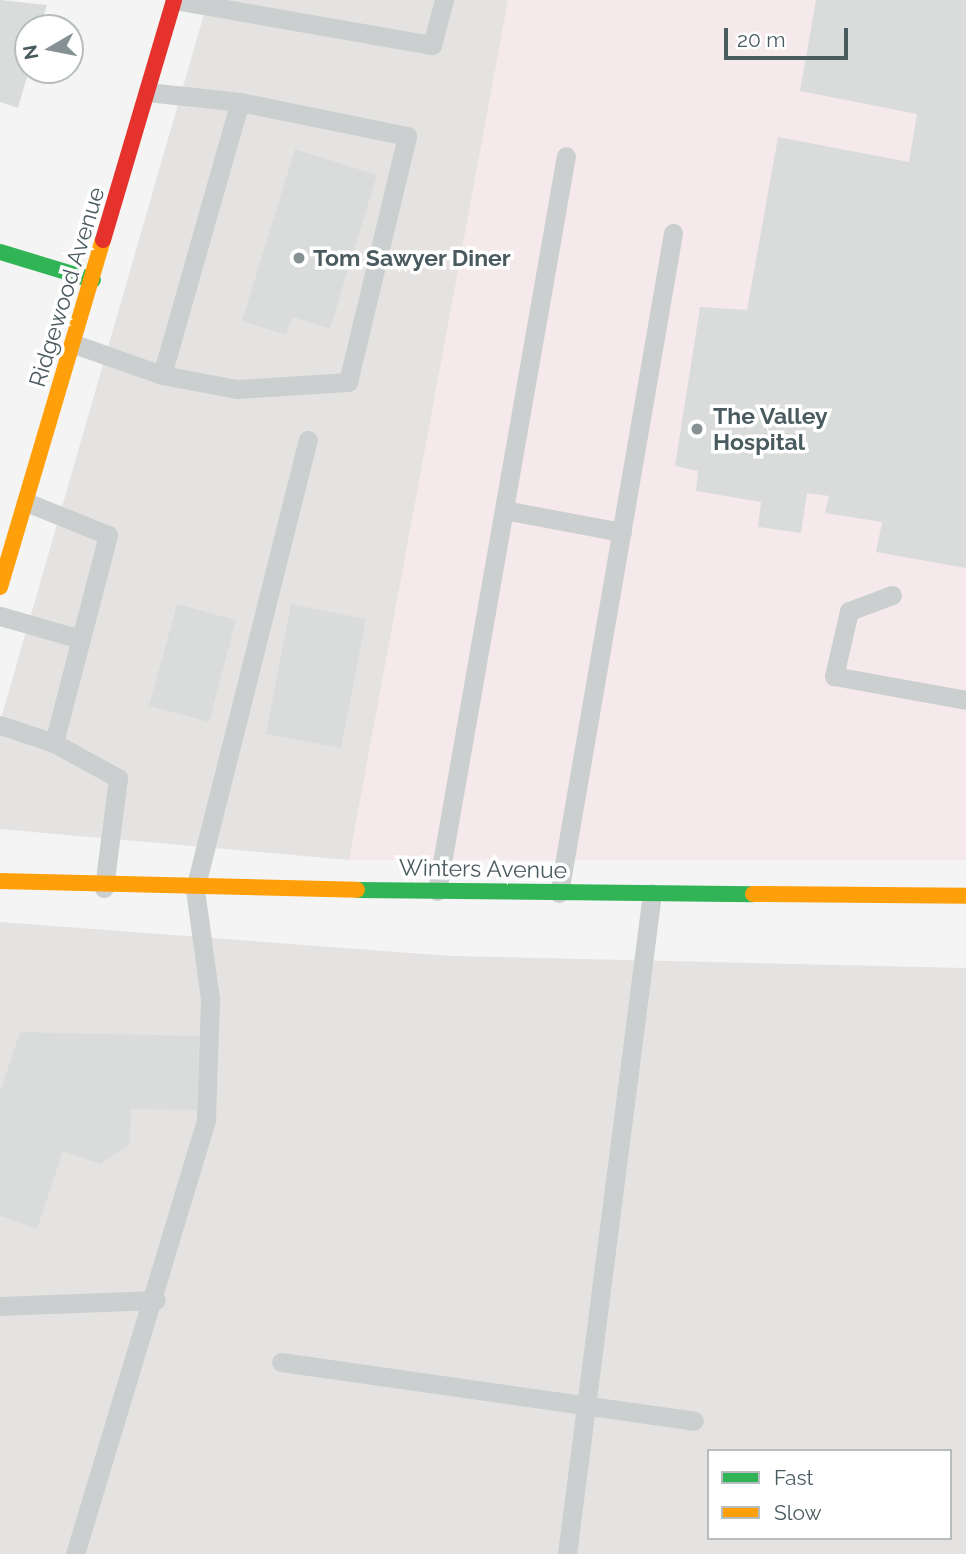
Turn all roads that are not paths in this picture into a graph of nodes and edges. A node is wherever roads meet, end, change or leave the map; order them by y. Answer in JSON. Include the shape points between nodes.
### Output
{"nodes":[{"id":1,"x":174,"y":0,"type":"edge"},
{"id":2,"x":444,"y":0,"type":"edge"},
{"id":3,"x":259,"y":8,"type":"edge"},
{"id":4,"x":148,"y":92,"type":"junction"},
{"id":5,"x":240,"y":102,"type":"junction"},
{"id":6,"x":566,"y":156,"type":"dead end"},
{"id":7,"x":673,"y":233,"type":"dead end"},
{"id":8,"x":0,"y":252,"type":"edge"},
{"id":9,"x":93,"y":280,"type":"junction"},
{"id":10,"x":74,"y":344,"type":"junction"},
{"id":11,"x":162,"y":375,"type":"junction"},
{"id":12,"x":308,"y":440,"type":"dead end"},
{"id":13,"x":26,"y":502,"type":"junction"},
{"id":14,"x":504,"y":510,"type":"junction"},
{"id":15,"x":622,"y":532,"type":"junction"},
{"id":16,"x":0,"y":587,"type":"edge"},
{"id":17,"x":891,"y":595,"type":"dead end"},
{"id":18,"x":0,"y":616,"type":"edge"},
{"id":19,"x":81,"y":639,"type":"junction"},
{"id":20,"x":966,"y":700,"type":"edge"},
{"id":21,"x":0,"y":725,"type":"edge"},
{"id":22,"x":54,"y":743,"type":"junction"},
{"id":23,"x":0,"y":881,"type":"edge"},
{"id":24,"x":104,"y":888,"type":"junction"},
{"id":25,"x":195,"y":889,"type":"junction"},
{"id":26,"x":437,"y":891,"type":"junction"},
{"id":27,"x":559,"y":893,"type":"junction"},
{"id":28,"x":652,"y":893,"type":"junction"},
{"id":29,"x":966,"y":896,"type":"edge"},
{"id":30,"x":156,"y":1300,"type":"junction"},
{"id":31,"x":0,"y":1306,"type":"edge"},
{"id":32,"x":281,"y":1362,"type":"dead end"},
{"id":33,"x":584,"y":1408,"type":"junction"},
{"id":34,"x":694,"y":1421,"type":"dead end"},
{"id":35,"x":75,"y":1554,"type":"edge"},
{"id":36,"x":567,"y":1554,"type":"edge"}],
"edges":[{"from":1,"to":3,"type":"lane"},
{"from":1,"to":4,"type":"street","name":"Ridgewood Avenue"},
{"from":2,"to":3,"type":"lane","via":[[432,45]]},
{"from":4,"to":5,"type":"lane"},
{"from":4,"to":9,"type":"street","name":"Ridgewood Avenue"},
{"from":5,"to":11,"type":"lane"},
{"from":5,"to":11,"type":"lane","via":[[407,136],[348,382],[237,389]]},
{"from":6,"to":14,"type":"lane"},
{"from":7,"to":15,"type":"lane"},
{"from":8,"to":9,"type":"street"},
{"from":9,"to":10,"type":"street","name":"Ridgewood Avenue"},
{"from":10,"to":11,"type":"lane"},
{"from":10,"to":13,"type":"street","name":"Ridgewood Avenue"},
{"from":12,"to":25,"type":"lane"},
{"from":13,"to":16,"type":"street","name":"Ridgewood Avenue"},
{"from":13,"to":19,"type":"lane","via":[[108,535]]},
{"from":14,"to":15,"type":"lane"},
{"from":14,"to":26,"type":"lane"},
{"from":15,"to":27,"type":"lane"},
{"from":17,"to":20,"type":"lane","via":[[849,611],[834,676]]},
{"from":18,"to":19,"type":"lane"},
{"from":19,"to":22,"type":"lane"},
{"from":21,"to":22,"type":"lane"},
{"from":22,"to":24,"type":"lane","via":[[118,778]]},
{"from":23,"to":24,"type":"street","name":"Winters Avenue"},
{"from":24,"to":25,"type":"street","name":"Winters Avenue"},
{"from":25,"to":26,"type":"street","name":"Winters Avenue"},
{"from":25,"to":30,"type":"lane","via":[[210,999],[206,1119]]},
{"from":26,"to":27,"type":"street","name":"Winters Avenue"},
{"from":27,"to":28,"type":"street","name":"Winters Avenue"},
{"from":28,"to":29,"type":"street","name":"Winters Avenue"},
{"from":28,"to":33,"type":"lane"},
{"from":30,"to":31,"type":"lane"},
{"from":30,"to":35,"type":"lane"},
{"from":32,"to":33,"type":"lane"},
{"from":33,"to":34,"type":"lane"},
{"from":33,"to":36,"type":"lane"}]}
